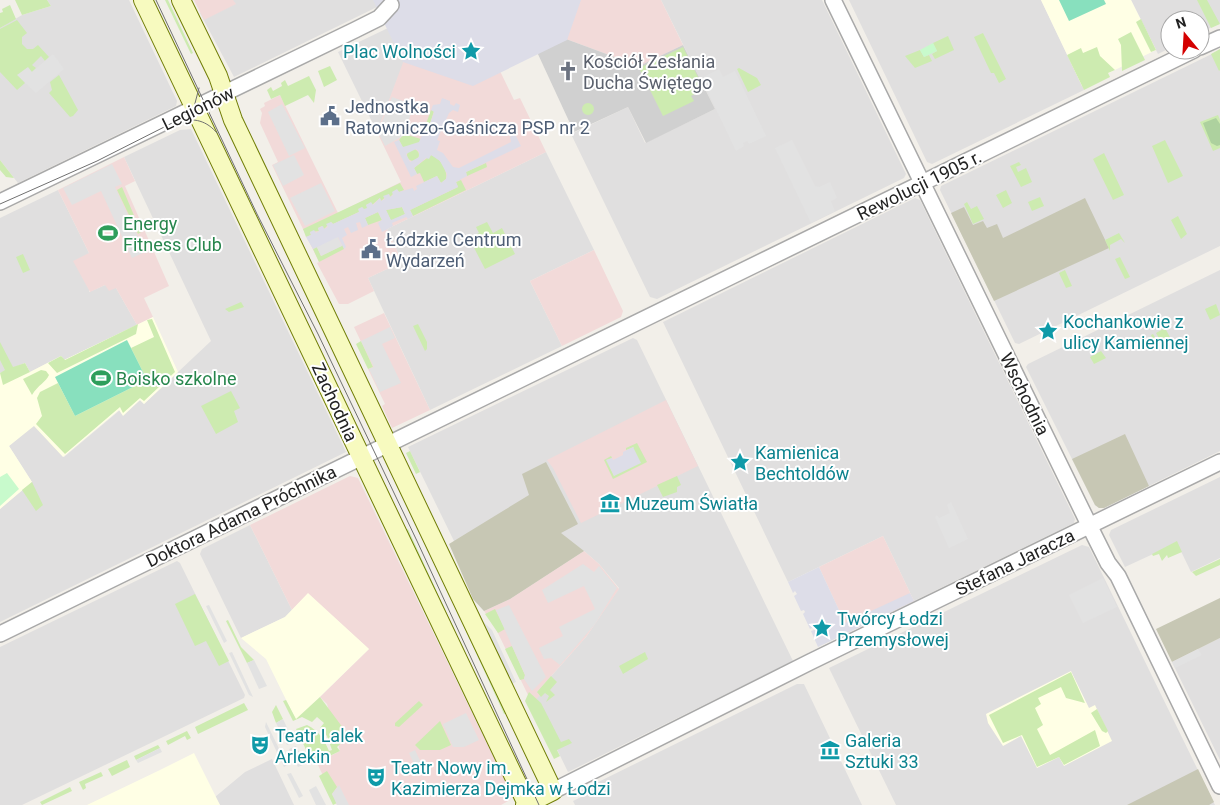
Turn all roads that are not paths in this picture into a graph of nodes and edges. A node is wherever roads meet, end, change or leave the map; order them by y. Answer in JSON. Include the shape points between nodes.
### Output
{"nodes":[{"id":1,"x":143,"y":0,"type":"edge"},
{"id":2,"x":181,"y":0,"type":"edge"},
{"id":3,"x":833,"y":0,"type":"edge"},
{"id":4,"x":392,"y":5,"type":"dead end"},
{"id":5,"x":1174,"y":60,"type":"edge"},
{"id":6,"x":224,"y":95,"type":"junction"},
{"id":7,"x":195,"y":109,"type":"junction"},
{"id":8,"x":922,"y":184,"type":"junction"},
{"id":9,"x":0,"y":202,"type":"edge"},
{"id":10,"x":644,"y":320,"type":"joint"},
{"id":11,"x":387,"y":444,"type":"junction"},
{"id":12,"x":361,"y":457,"type":"junction"},
{"id":13,"x":1220,"y":462,"type":"edge"},
{"id":14,"x":1090,"y":526,"type":"junction"},
{"id":15,"x":0,"y":634,"type":"edge"},
{"id":16,"x":1220,"y":786,"type":"edge"},
{"id":17,"x":553,"y":791,"type":"junction"},
{"id":18,"x":526,"y":805,"type":"edge"}],
"edges":[{"from":1,"to":7,"type":"main road","name":"Zachodnia"},
{"from":2,"to":6,"type":"main road","name":"Zachodnia"},
{"from":3,"to":8,"type":"street","name":"Wschodnia"},
{"from":4,"to":6,"type":"street","name":"Legionów","via":[[375,20]]},
{"from":5,"to":8,"type":"street","name":"Rewolucji 1905 r."},
{"from":6,"to":7,"type":"street","name":"Legionów"},
{"from":6,"to":11,"type":"main road","name":"Zachodnia"},
{"from":7,"to":9,"type":"street","name":"Legionów"},
{"from":7,"to":12,"type":"main road","name":"Zachodnia"},
{"from":8,"to":10,"type":"street","name":"Rewolucji 1905 r."},
{"from":8,"to":14,"type":"street","name":"Wschodnia"},
{"from":10,"to":11,"type":"street","name":"Doktora Adama Próchnika"},
{"from":11,"to":12,"type":"street","name":"Doktora Adama Próchnika"},
{"from":11,"to":17,"type":"main road","name":"Zachodnia"},
{"from":12,"to":15,"type":"street","name":"Doktora Adama Próchnika"},
{"from":12,"to":18,"type":"main road","name":"Zachodnia"},
{"from":13,"to":14,"type":"street","name":"Stefana Jaracza"},
{"from":14,"to":16,"type":"street","name":"Wschodnia","via":[[1118,576]]},
{"from":14,"to":17,"type":"street","name":"Stefana Jaracza"},
{"from":17,"to":18,"type":"main road"}]}
